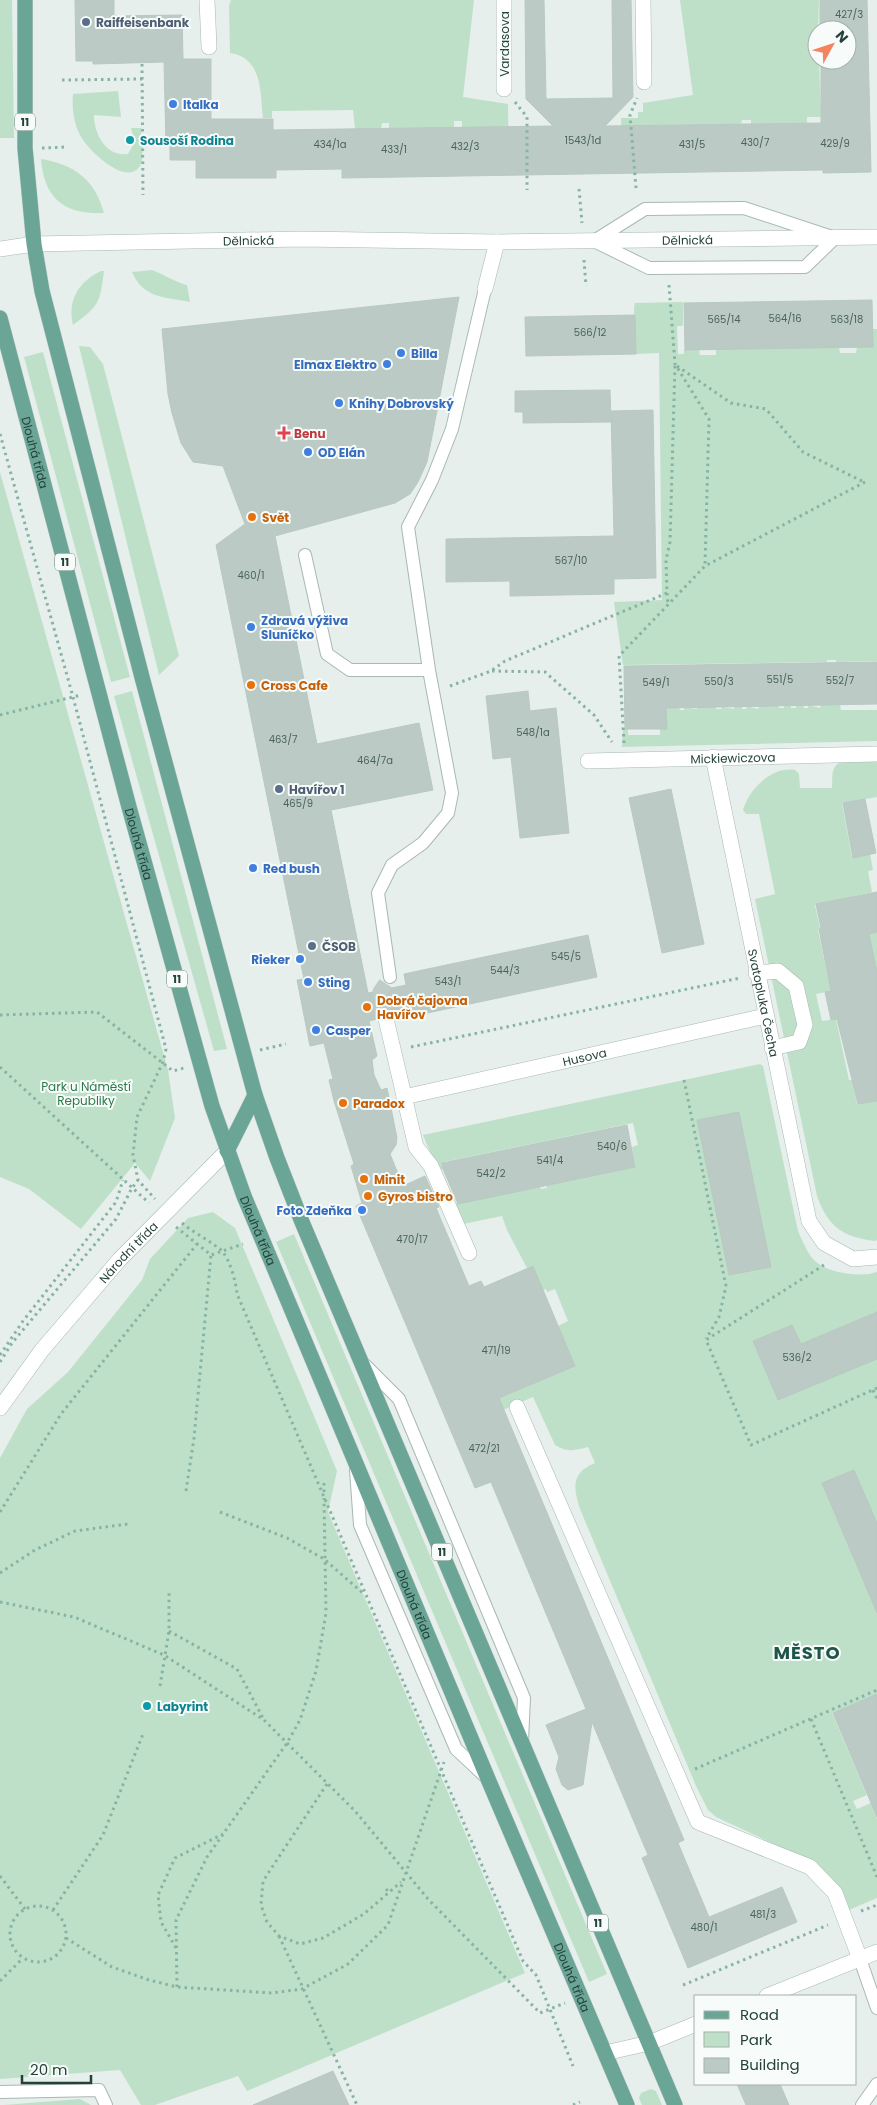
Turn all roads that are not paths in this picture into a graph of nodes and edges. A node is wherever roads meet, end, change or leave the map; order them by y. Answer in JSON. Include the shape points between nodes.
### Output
{"nodes":[{"id":1,"x":25,"y":0,"type":"edge"},
{"id":2,"x":207,"y":0,"type":"edge"},
{"id":3,"x":504,"y":0,"type":"edge"},
{"id":4,"x":642,"y":0,"type":"edge"},
{"id":5,"x":209,"y":47,"type":"dead end"},
{"id":6,"x":644,"y":82,"type":"road end"},
{"id":7,"x":504,"y":89,"type":"road end"},
{"id":8,"x":877,"y":237,"type":"edge"},
{"id":9,"x":835,"y":238,"type":"junction"},
{"id":10,"x":594,"y":241,"type":"junction"},
{"id":11,"x":497,"y":242,"type":"junction"},
{"id":12,"x":34,"y":244,"type":"junction"},
{"id":13,"x":0,"y":249,"type":"edge"},
{"id":14,"x":485,"y":289,"type":"joint"},
{"id":15,"x":0,"y":318,"type":"edge"},
{"id":16,"x":305,"y":555,"type":"dead end"},
{"id":17,"x":429,"y":670,"type":"junction"},
{"id":18,"x":877,"y":754,"type":"edge"},
{"id":19,"x":713,"y":757,"type":"junction"},
{"id":20,"x":588,"y":761,"type":"dead end"},
{"id":21,"x":751,"y":975,"type":"junction"},
{"id":22,"x":390,"y":977,"type":"tunnel mouth"},
{"id":23,"x":765,"y":1016,"type":"junction"},
{"id":24,"x":386,"y":1019,"type":"tunnel mouth"},
{"id":25,"x":772,"y":1048,"type":"junction"},
{"id":26,"x":255,"y":1096,"type":"junction"},
{"id":27,"x":404,"y":1097,"type":"junction"},
{"id":28,"x":227,"y":1151,"type":"junction"},
{"id":29,"x":469,"y":1253,"type":"dead end"},
{"id":30,"x":877,"y":1257,"type":"edge"},
{"id":31,"x":517,"y":1407,"type":"dead end"},
{"id":32,"x":0,"y":1408,"type":"edge"},
{"id":33,"x":877,"y":1952,"type":"edge"},
{"id":34,"x":860,"y":1959,"type":"junction"},
{"id":35,"x":770,"y":1995,"type":"edge"},
{"id":36,"x":877,"y":2008,"type":"edge"},
{"id":37,"x":694,"y":2025,"type":"edge"},
{"id":38,"x":649,"y":2043,"type":"junction"},
{"id":39,"x":605,"y":2053,"type":"junction"},
{"id":40,"x":877,"y":2084,"type":"edge"},
{"id":41,"x":0,"y":2092,"type":"edge"},
{"id":42,"x":106,"y":2105,"type":"edge"},
{"id":43,"x":627,"y":2105,"type":"edge"},
{"id":44,"x":675,"y":2105,"type":"edge"},
{"id":45,"x":862,"y":2105,"type":"edge"}],
"edges":[{"from":1,"to":12,"type":"main road","number":"11","via":[[25,148]]},
{"from":2,"to":5,"type":"street"},
{"from":3,"to":7,"type":"street","name":"Vardasova"},
{"from":4,"to":6,"type":"street"},
{"from":8,"to":9,"type":"street","name":"Dělnická"},
{"from":9,"to":10,"type":"street","name":"Dělnická"},
{"from":9,"to":10,"type":"lane","via":[[744,208],[645,209]]},
{"from":9,"to":10,"type":"lane","via":[[805,267],[650,268]]},
{"from":10,"to":11,"type":"street","name":"Dělnická"},
{"from":11,"to":12,"type":"street","name":"Dělnická","via":[[301,239]]},
{"from":11,"to":14,"type":"street"},
{"from":12,"to":13,"type":"street","name":"Dělnická"},
{"from":12,"to":26,"type":"main road","number":"11","via":[[42,291],[134,648]]},
{"from":14,"to":17,"type":"lane","via":[[452,429],[432,480],[408,527]]},
{"from":15,"to":28,"type":"main road","name":"Dlouhá třída","number":"11","via":[[129,807]]},
{"from":16,"to":17,"type":"lane","via":[[327,654],[350,670]]},
{"from":17,"to":22,"type":"lane","via":[[452,793],[448,813],[422,843],[392,865],[378,893]]},
{"from":18,"to":19,"type":"street","name":"Mickiewiczova"},
{"from":19,"to":20,"type":"street","name":"Mickiewiczova"},
{"from":19,"to":21,"type":"street","name":"Svatopluka Čecha"},
{"from":21,"to":23,"type":"street","name":"Svatopluka Čecha"},
{"from":21,"to":25,"type":"street","via":[[778,971],[796,986],[805,1025],[799,1042]]},
{"from":23,"to":25,"type":"street","name":"Svatopluka Čecha"},
{"from":23,"to":27,"type":"street","name":"Husova"},
{"from":24,"to":27,"type":"street"},
{"from":25,"to":30,"type":"street","name":"Svatopluka Čecha","via":[[809,1221],[824,1244],[853,1259]]},
{"from":26,"to":28,"type":"main road","name":"Národní třída"},
{"from":26,"to":38,"type":"main road","number":"11","via":[[284,1177]]},
{"from":27,"to":29,"type":"street","via":[[416,1148],[431,1166]]},
{"from":28,"to":32,"type":"street","name":"Národní třída","via":[[120,1259],[42,1350]]},
{"from":28,"to":39,"type":"main road","name":"Dlouhá třída","number":"11"},
{"from":31,"to":34,"type":"street","via":[[698,1822],[810,1867],[834,1894]]},
{"from":33,"to":34,"type":"street"},
{"from":34,"to":35,"type":"street"},
{"from":34,"to":36,"type":"lane"},
{"from":37,"to":38,"type":"street"},
{"from":38,"to":39,"type":"street"},
{"from":38,"to":44,"type":"main road","number":"11"},
{"from":39,"to":43,"type":"main road","name":"Dlouhá třída","number":"11"},
{"from":40,"to":45,"type":"lane"},
{"from":41,"to":42,"type":"lane","via":[[99,2090]]}]}
